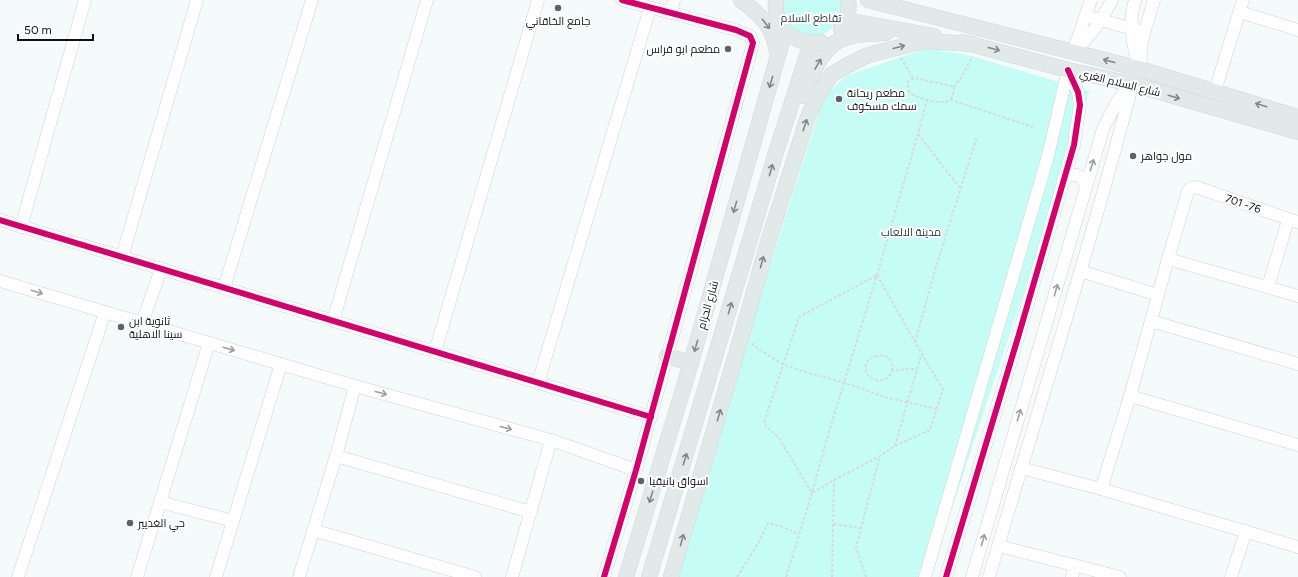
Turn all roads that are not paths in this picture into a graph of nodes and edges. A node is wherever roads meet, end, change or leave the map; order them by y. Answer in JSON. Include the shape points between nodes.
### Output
{"nodes":[{"id":1,"x":85,"y":0,"type":"edge"},
{"id":2,"x":197,"y":0,"type":"edge"},
{"id":3,"x":312,"y":0,"type":"edge"},
{"id":4,"x":427,"y":0,"type":"edge"},
{"id":5,"x":538,"y":0,"type":"edge"},
{"id":6,"x":622,"y":0,"type":"edge"},
{"id":7,"x":674,"y":0,"type":"edge"},
{"id":8,"x":741,"y":0,"type":"edge"},
{"id":9,"x":848,"y":0,"type":"edge"},
{"id":10,"x":868,"y":0,"type":"edge"},
{"id":11,"x":909,"y":0,"type":"edge"},
{"id":12,"x":1091,"y":0,"type":"edge"},
{"id":13,"x":1112,"y":0,"type":"edge"},
{"id":14,"x":1136,"y":0,"type":"edge"},
{"id":15,"x":1154,"y":0,"type":"edge"},
{"id":16,"x":1243,"y":0,"type":"edge"},
{"id":17,"x":776,"y":5,"type":"edge"},
{"id":18,"x":650,"y":8,"type":"junction"},
{"id":19,"x":1240,"y":12,"type":"junction"},
{"id":20,"x":671,"y":13,"type":"junction"},
{"id":21,"x":1086,"y":16,"type":"junction"},
{"id":22,"x":846,"y":20,"type":"junction"},
{"id":23,"x":1101,"y":20,"type":"junction"},
{"id":24,"x":951,"y":21,"type":"junction"},
{"id":25,"x":1131,"y":28,"type":"junction"},
{"id":26,"x":1298,"y":30,"type":"edge"},
{"id":27,"x":785,"y":31,"type":"junction"},
{"id":28,"x":907,"y":31,"type":"junction"},
{"id":29,"x":1144,"y":32,"type":"junction"},
{"id":30,"x":811,"y":43,"type":"junction"},
{"id":31,"x":974,"y":44,"type":"junction"},
{"id":32,"x":1073,"y":52,"type":"junction"},
{"id":33,"x":778,"y":57,"type":"junction"},
{"id":34,"x":1068,"y":70,"type":"junction"},
{"id":35,"x":1140,"y":70,"type":"junction"},
{"id":36,"x":1132,"y":84,"type":"junction"},
{"id":37,"x":1215,"y":91,"type":"junction"},
{"id":38,"x":1298,"y":117,"type":"edge"},
{"id":39,"x":1298,"y":132,"type":"edge"},
{"id":40,"x":777,"y":149,"type":"junction"},
{"id":41,"x":1063,"y":179,"type":"junction"},
{"id":42,"x":1086,"y":186,"type":"junction"},
{"id":43,"x":0,"y":220,"type":"edge"},
{"id":44,"x":1293,"y":221,"type":"edge"},
{"id":45,"x":21,"y":226,"type":"junction"},
{"id":46,"x":122,"y":257,"type":"junction"},
{"id":47,"x":1168,"y":259,"type":"junction"},
{"id":48,"x":161,"y":269,"type":"junction"},
{"id":49,"x":1080,"y":271,"type":"junction"},
{"id":50,"x":0,"y":281,"type":"edge"},
{"id":51,"x":1268,"y":287,"type":"junction"},
{"id":52,"x":224,"y":288,"type":"junction"},
{"id":53,"x":1158,"y":295,"type":"junction"},
{"id":54,"x":1298,"y":296,"type":"edge"},
{"id":55,"x":105,"y":312,"type":"junction"},
{"id":56,"x":333,"y":321,"type":"junction"},
{"id":57,"x":1151,"y":321,"type":"junction"},
{"id":58,"x":142,"y":323,"type":"junction"},
{"id":59,"x":744,"y":327,"type":"junction"},
{"id":60,"x":721,"y":340,"type":"junction"},
{"id":61,"x":209,"y":343,"type":"junction"},
{"id":62,"x":435,"y":352,"type":"junction"},
{"id":63,"x":667,"y":356,"type":"junction"},
{"id":64,"x":691,"y":363,"type":"junction"},
{"id":65,"x":281,"y":364,"type":"junction"},
{"id":66,"x":1298,"y":364,"type":"edge"},
{"id":67,"x":538,"y":383,"type":"junction"},
{"id":68,"x":355,"y":386,"type":"junction"},
{"id":69,"x":1130,"y":396,"type":"junction"},
{"id":70,"x":650,"y":417,"type":"junction"},
{"id":71,"x":551,"y":440,"type":"junction"},
{"id":72,"x":1298,"y":445,"type":"edge"},
{"id":73,"x":336,"y":456,"type":"junction"},
{"id":74,"x":1021,"y":468,"type":"junction"},
{"id":75,"x":636,"y":470,"type":"junction"},
{"id":76,"x":951,"y":486,"type":"junction"},
{"id":77,"x":1102,"y":489,"type":"junction"},
{"id":78,"x":972,"y":492,"type":"junction"},
{"id":79,"x":995,"y":499,"type":"junction"},
{"id":80,"x":160,"y":502,"type":"junction"},
{"id":81,"x":1011,"y":504,"type":"junction"},
{"id":82,"x":531,"y":512,"type":"junction"},
{"id":83,"x":234,"y":521,"type":"junction"},
{"id":84,"x":313,"y":530,"type":"junction"},
{"id":85,"x":1246,"y":531,"type":"junction"},
{"id":86,"x":640,"y":534,"type":"junction"},
{"id":87,"x":662,"y":538,"type":"junction"},
{"id":88,"x":998,"y":546,"type":"junction"},
{"id":89,"x":1298,"y":547,"type":"edge"},
{"id":90,"x":1075,"y":565,"type":"junction"},
{"id":91,"x":627,"y":574,"type":"edge"},
{"id":92,"x":18,"y":577,"type":"edge"},
{"id":93,"x":137,"y":577,"type":"edge"},
{"id":94,"x":216,"y":577,"type":"edge"},
{"id":95,"x":299,"y":577,"type":"edge"},
{"id":96,"x":475,"y":577,"type":"edge"},
{"id":97,"x":512,"y":577,"type":"edge"},
{"id":98,"x":604,"y":577,"type":"edge"},
{"id":99,"x":649,"y":577,"type":"edge"},
{"id":100,"x":671,"y":577,"type":"edge"},
{"id":101,"x":926,"y":577,"type":"edge"},
{"id":102,"x":946,"y":577,"type":"edge"},
{"id":103,"x":972,"y":577,"type":"edge"},
{"id":104,"x":989,"y":577,"type":"edge"},
{"id":105,"x":1072,"y":577,"type":"edge"},
{"id":106,"x":1120,"y":577,"type":"edge"},
{"id":107,"x":1232,"y":577,"type":"edge"}],
"edges":[{"from":1,"to":45,"type":"street"},
{"from":2,"to":46,"type":"street"},
{"from":3,"to":52,"type":"street"},
{"from":4,"to":56,"type":"street"},
{"from":5,"to":62,"type":"street"},
{"from":6,"to":18,"type":"street"},
{"from":7,"to":20,"type":"street"},
{"from":8,"to":17,"type":"main road"},
{"from":8,"to":33,"type":"main road","one_way":true,"via":[[756,12],[772,32]]},
{"from":9,"to":22,"type":"main road"},
{"from":10,"to":24,"type":"main road","name":"شارع السلام الغري"},
{"from":11,"to":24,"type":"main road"},
{"from":12,"to":21,"type":"street"},
{"from":13,"to":23,"type":"street"},
{"from":14,"to":25,"type":"street"},
{"from":15,"to":29,"type":"street"},
{"from":16,"to":19,"type":"street"},
{"from":17,"to":27,"type":"main road","via":[[779,22]]},
{"from":18,"to":20,"type":"street"},
{"from":18,"to":67,"type":"street"},
{"from":19,"to":26,"type":"street"},
{"from":19,"to":37,"type":"street"},
{"from":20,"to":63,"type":"street","via":[[744,33],[750,36],[753,43]]},
{"from":21,"to":23,"type":"street"},
{"from":21,"to":32,"type":"street"},
{"from":22,"to":28,"type":"main road","name":"شارع السلام الغري"},
{"from":22,"to":30,"type":"main road","via":[[832,37],[822,42]]},
{"from":23,"to":25,"type":"street"},
{"from":23,"to":32,"type":"street"},
{"from":24,"to":32,"type":"main road","name":"شارع السلام الغري"},
{"from":25,"to":29,"type":"street"},
{"from":25,"to":35,"type":"street"},
{"from":27,"to":30,"type":"main road","via":[[793,38]]},
{"from":27,"to":33,"type":"main road","name":"شارع الحزام"},
{"from":28,"to":31,"type":"main road","name":"شارع السلام الغري"},
{"from":40,"to":28,"type":"main road","one_way":true,"via":[[816,67],[827,51],[839,40]]},
{"from":29,"to":35,"type":"street"},
{"from":30,"to":40,"type":"main road","name":"شارع الحزام"},
{"from":31,"to":34,"type":"main road","name":"شارع السلام الغري","one_way":true},
{"from":59,"to":31,"type":"main road","one_way":true,"via":[[809,114],[831,75],[868,55],[924,41]]},
{"from":35,"to":32,"type":"main road","name":"شارع السلام الغري","one_way":true},
{"from":33,"to":64,"type":"main road","name":"شارع الحزام","one_way":true},
{"from":34,"to":36,"type":"main road","name":"شارع السلام الغري"},
{"from":34,"to":41,"type":"street","via":[[1078,92],[1080,105],[1074,145]]},
{"from":34,"to":76,"type":"street","via":[[1048,156]]},
{"from":35,"to":37,"type":"main road","name":"شارع السلام الغري"},
{"from":36,"to":39,"type":"main road","name":"شارع السلام الغري","one_way":true},
{"from":42,"to":36,"type":"street","one_way":true,"via":[[1103,130],[1116,102]]},
{"from":36,"to":49,"type":"street"},
{"from":38,"to":37,"type":"main road","name":"شارع السلام الغري","one_way":true},
{"from":60,"to":40,"type":"main road","name":"شارع الحزام","one_way":true},
{"from":41,"to":42,"type":"street","via":[[1071,174],[1078,175]]},
{"from":41,"to":78,"type":"street"},
{"from":79,"to":42,"type":"street","one_way":true},
{"from":43,"to":45,"type":"street"},
{"from":44,"to":47,"type":"street","name":"701 -76","via":[[1196,187],[1191,188]]},
{"from":44,"to":51,"type":"street"},
{"from":45,"to":46,"type":"street"},
{"from":46,"to":48,"type":"street"},
{"from":47,"to":51,"type":"street"},
{"from":47,"to":53,"type":"street"},
{"from":48,"to":52,"type":"street"},
{"from":48,"to":58,"type":"street"},
{"from":49,"to":53,"type":"street"},
{"from":49,"to":74,"type":"street"},
{"from":50,"to":55,"type":"street","one_way":true},
{"from":51,"to":54,"type":"street"},
{"from":52,"to":56,"type":"street"},
{"from":53,"to":57,"type":"street"},
{"from":55,"to":58,"type":"street"},
{"from":55,"to":92,"type":"street"},
{"from":56,"to":62,"type":"street"},
{"from":57,"to":66,"type":"street"},
{"from":57,"to":69,"type":"street"},
{"from":58,"to":61,"type":"street"},
{"from":59,"to":60,"type":"main road"},
{"from":100,"to":59,"type":"main road","one_way":true},
{"from":87,"to":60,"type":"main road","name":"شارع الحزام","one_way":true},
{"from":61,"to":65,"type":"street","one_way":true},
{"from":61,"to":80,"type":"street"},
{"from":62,"to":67,"type":"street"},
{"from":63,"to":64,"type":"main road"},
{"from":63,"to":70,"type":"street"},
{"from":64,"to":86,"type":"main road","name":"شارع الحزام","one_way":true},
{"from":65,"to":68,"type":"street"},
{"from":65,"to":83,"type":"street"},
{"from":67,"to":70,"type":"street"},
{"from":68,"to":71,"type":"street","one_way":true},
{"from":68,"to":73,"type":"street"},
{"from":69,"to":72,"type":"street"},
{"from":69,"to":77,"type":"street"},
{"from":70,"to":75,"type":"street"},
{"from":71,"to":75,"type":"street"},
{"from":71,"to":82,"type":"street"},
{"from":73,"to":82,"type":"street"},
{"from":73,"to":84,"type":"street"},
{"from":74,"to":77,"type":"street"},
{"from":74,"to":81,"type":"street"},
{"from":75,"to":98,"type":"street"},
{"from":76,"to":78,"type":"street"},
{"from":76,"to":101,"type":"street"},
{"from":77,"to":85,"type":"street"},
{"from":78,"to":102,"type":"street"},
{"from":79,"to":81,"type":"street"},
{"from":103,"to":79,"type":"street","one_way":true},
{"from":80,"to":83,"type":"street"},
{"from":80,"to":93,"type":"street"},
{"from":81,"to":88,"type":"street"},
{"from":82,"to":97,"type":"street"},
{"from":83,"to":94,"type":"street"},
{"from":84,"to":95,"type":"street"},
{"from":84,"to":96,"type":"street"},
{"from":85,"to":89,"type":"street"},
{"from":85,"to":107,"type":"street"},
{"from":86,"to":87,"type":"main road","via":[[643,540],[649,543]]},
{"from":86,"to":91,"type":"main road","name":"شارع الحزام"},
{"from":87,"to":99,"type":"main road","name":"شارع الحزام"},
{"from":88,"to":90,"type":"street"},
{"from":88,"to":104,"type":"street"},
{"from":90,"to":105,"type":"street"},
{"from":90,"to":106,"type":"street"},
{"from":91,"to":99,"type":"main road","via":[[634,568],[641,568]]}]}
